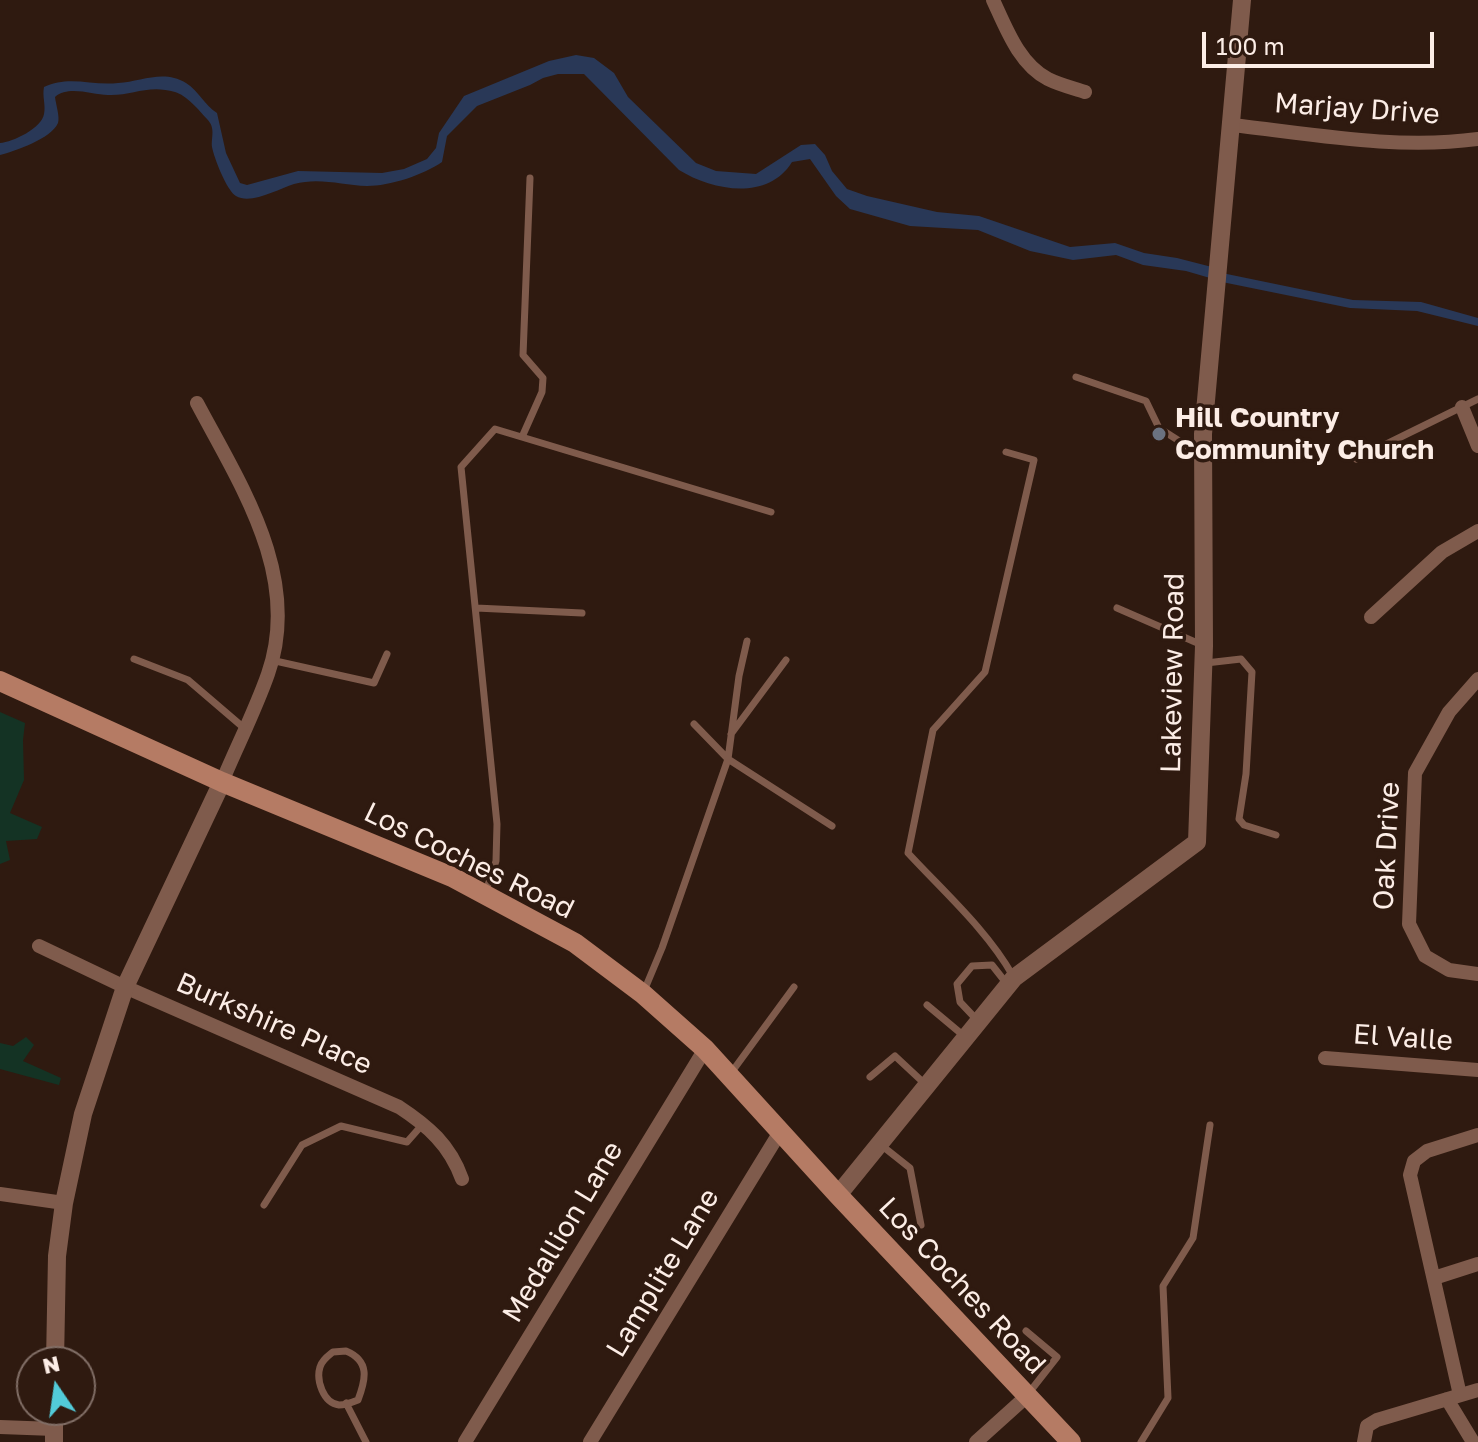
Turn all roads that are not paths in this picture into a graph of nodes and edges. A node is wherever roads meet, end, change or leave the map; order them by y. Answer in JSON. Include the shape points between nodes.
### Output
{"nodes":[{"id":1,"x":993,"y":0,"type":"edge"},
{"id":2,"x":1242,"y":0,"type":"edge"},
{"id":3,"x":1085,"y":92,"type":"dead end"},
{"id":4,"x":1232,"y":125,"type":"junction"},
{"id":5,"x":1478,"y":139,"type":"edge"},
{"id":6,"x":530,"y":178,"type":"dead end"},
{"id":7,"x":1076,"y":377,"type":"dead end"},
{"id":8,"x":1478,"y":399,"type":"edge"},
{"id":9,"x":197,"y":403,"type":"dead end"},
{"id":10,"x":1462,"y":407,"type":"junction"},
{"id":11,"x":522,"y":437,"type":"junction"},
{"id":12,"x":1478,"y":446,"type":"edge"},
{"id":13,"x":1006,"y":452,"type":"dead end"},
{"id":14,"x":1202,"y":456,"type":"junction"},
{"id":15,"x":1356,"y":459,"type":"dead end"},
{"id":16,"x":771,"y":512,"type":"dead end"},
{"id":17,"x":1478,"y":531,"type":"edge"},
{"id":18,"x":476,"y":608,"type":"junction"},
{"id":19,"x":1117,"y":608,"type":"dead end"},
{"id":20,"x":582,"y":613,"type":"dead end"},
{"id":21,"x":1371,"y":617,"type":"dead end"},
{"id":22,"x":747,"y":641,"type":"dead end"},
{"id":23,"x":387,"y":654,"type":"dead end"},
{"id":24,"x":1204,"y":654,"type":"junction"},
{"id":25,"x":134,"y":659,"type":"dead end"},
{"id":26,"x":271,"y":660,"type":"junction"},
{"id":27,"x":786,"y":660,"type":"dead end"},
{"id":28,"x":1478,"y":679,"type":"edge"},
{"id":29,"x":0,"y":681,"type":"edge"},
{"id":30,"x":694,"y":724,"type":"dead end"},
{"id":31,"x":244,"y":728,"type":"junction"},
{"id":32,"x":730,"y":736,"type":"junction"},
{"id":33,"x":728,"y":759,"type":"junction"},
{"id":34,"x":222,"y":782,"type":"junction"},
{"id":35,"x":832,"y":826,"type":"dead end"},
{"id":36,"x":1276,"y":835,"type":"dead end"},
{"id":37,"x":485,"y":893,"type":"junction"},
{"id":38,"x":39,"y":946,"type":"dead end"},
{"id":39,"x":1478,"y":974,"type":"edge"},
{"id":40,"x":1011,"y":981,"type":"junction"},
{"id":41,"x":125,"y":987,"type":"junction"},
{"id":42,"x":794,"y":987,"type":"dead end"},
{"id":43,"x":643,"y":994,"type":"junction"},
{"id":44,"x":927,"y":1005,"type":"dead end"},
{"id":45,"x":978,"y":1022,"type":"junction"},
{"id":46,"x":966,"y":1037,"type":"junction"},
{"id":47,"x":705,"y":1049,"type":"junction"},
{"id":48,"x":1325,"y":1058,"type":"dead end"},
{"id":49,"x":1478,"y":1070,"type":"edge"},
{"id":50,"x":730,"y":1075,"type":"junction"},
{"id":51,"x":870,"y":1077,"type":"dead end"},
{"id":52,"x":926,"y":1086,"type":"junction"},
{"id":53,"x":424,"y":1124,"type":"junction"},
{"id":54,"x":1210,"y":1125,"type":"dead end"},
{"id":55,"x":780,"y":1132,"type":"junction"},
{"id":56,"x":1478,"y":1135,"type":"edge"},
{"id":57,"x":879,"y":1144,"type":"junction"},
{"id":58,"x":462,"y":1179,"type":"dead end"},
{"id":59,"x":0,"y":1194,"type":"edge"},
{"id":60,"x":838,"y":1195,"type":"junction"},
{"id":61,"x":64,"y":1203,"type":"junction"},
{"id":62,"x":264,"y":1205,"type":"dead end"},
{"id":63,"x":921,"y":1225,"type":"dead end"},
{"id":64,"x":1478,"y":1264,"type":"edge"},
{"id":65,"x":1434,"y":1278,"type":"junction"},
{"id":66,"x":1026,"y":1331,"type":"dead end"},
{"id":67,"x":55,"y":1346,"type":"edge"},
{"id":68,"x":1478,"y":1390,"type":"edge"},
{"id":69,"x":1027,"y":1396,"type":"junction"},
{"id":70,"x":1454,"y":1397,"type":"junction"},
{"id":71,"x":346,"y":1403,"type":"junction"},
{"id":72,"x":0,"y":1427,"type":"edge"},
{"id":73,"x":54,"y":1427,"type":"edge"},
{"id":74,"x":366,"y":1442,"type":"edge"},
{"id":75,"x":465,"y":1442,"type":"edge"},
{"id":76,"x":590,"y":1442,"type":"edge"},
{"id":77,"x":976,"y":1442,"type":"edge"},
{"id":78,"x":1071,"y":1442,"type":"edge"},
{"id":79,"x":1141,"y":1442,"type":"edge"},
{"id":80,"x":1364,"y":1442,"type":"edge"},
{"id":81,"x":1473,"y":1442,"type":"edge"}],
"edges":[{"from":1,"to":3,"type":"street","via":[[1024,59],[1046,78]]},
{"from":2,"to":4,"type":"street","name":"Lakeview Road"},
{"from":4,"to":5,"type":"street","name":"Marjay Drive","via":[[1380,142]]},
{"from":4,"to":14,"type":"street","name":"Lakeview Road"},
{"from":6,"to":11,"type":"lane","via":[[523,355],[543,378]]},
{"from":7,"to":14,"type":"lane","via":[[1146,401],[1159,428]]},
{"from":8,"to":10,"type":"lane"},
{"from":9,"to":26,"type":"street","via":[[270,555],[278,596]]},
{"from":10,"to":12,"type":"street"},
{"from":10,"to":15,"type":"lane"},
{"from":11,"to":16,"type":"lane"},
{"from":11,"to":18,"type":"lane","via":[[495,429],[461,467]]},
{"from":13,"to":40,"type":"lane","via":[[1034,460],[985,672],[933,730],[908,853],[1003,958]]},
{"from":14,"to":24,"type":"street","name":"Lakeview Road"},
{"from":17,"to":21,"type":"street","via":[[1442,552]]},
{"from":18,"to":20,"type":"lane"},
{"from":18,"to":37,"type":"lane","via":[[497,824],[496,861]]},
{"from":19,"to":24,"type":"lane"},
{"from":22,"to":32,"type":"lane"},
{"from":23,"to":26,"type":"lane","via":[[374,683]]},
{"from":24,"to":36,"type":"lane","via":[[1241,659],[1252,672],[1239,819]]},
{"from":24,"to":40,"type":"street","name":"Lakeview Road","via":[[1197,842]]},
{"from":25,"to":31,"type":"lane","via":[[188,680]]},
{"from":26,"to":31,"type":"street"},
{"from":27,"to":32,"type":"lane"},
{"from":28,"to":39,"type":"street","name":"Oak Drive","via":[[1443,722],[1415,773],[1409,924],[1425,956],[1449,970]]},
{"from":29,"to":34,"type":"main road","name":"Los Coches Road"},
{"from":30,"to":33,"type":"lane"},
{"from":31,"to":34,"type":"street"},
{"from":32,"to":33,"type":"lane"},
{"from":33,"to":35,"type":"lane"},
{"from":33,"to":43,"type":"lane"},
{"from":34,"to":37,"type":"main road","name":"Los Coches Road"},
{"from":34,"to":41,"type":"street"},
{"from":37,"to":43,"type":"main road","name":"Los Coches Road","via":[[575,943]]},
{"from":38,"to":41,"type":"street","name":"Burkshire Place"},
{"from":40,"to":45,"type":"street","name":"Lakeview Road"},
{"from":40,"to":45,"type":"lane","via":[[992,965],[972,966],[957,984],[960,1002]]},
{"from":41,"to":53,"type":"street","name":"Burkshire Place","via":[[399,1107]]},
{"from":41,"to":61,"type":"street","via":[[83,1114]]},
{"from":42,"to":50,"type":"lane"},
{"from":43,"to":47,"type":"main road","name":"Los Coches Road"},
{"from":44,"to":46,"type":"lane"},
{"from":45,"to":46,"type":"street","name":"Lakeview Road"},
{"from":46,"to":52,"type":"street","name":"Lakeview Road"},
{"from":47,"to":50,"type":"main road","name":"Los Coches Road"},
{"from":47,"to":75,"type":"street","name":"Medallion Lane"},
{"from":48,"to":49,"type":"street","name":"El Valle"},
{"from":50,"to":55,"type":"main road","name":"Los Coches Road"},
{"from":51,"to":52,"type":"lane","via":[[895,1056]]},
{"from":52,"to":57,"type":"street","name":"Lakeview Road"},
{"from":53,"to":58,"type":"street","name":"Burkshire Place","via":[[449,1150]]},
{"from":53,"to":62,"type":"lane","via":[[407,1142],[341,1126],[302,1145]]},
{"from":54,"to":79,"type":"lane","via":[[1193,1238],[1163,1286],[1168,1398]]},
{"from":55,"to":60,"type":"main road","name":"Los Coches Road"},
{"from":55,"to":76,"type":"street","name":"Lamplite Lane"},
{"from":56,"to":65,"type":"street","via":[[1427,1151],[1414,1161],[1410,1175]]},
{"from":57,"to":60,"type":"street","name":"Lakeview Road"},
{"from":57,"to":63,"type":"lane","via":[[910,1168]]},
{"from":59,"to":61,"type":"street"},
{"from":60,"to":69,"type":"main road","name":"Los Coches Road"},
{"from":61,"to":67,"type":"street"},
{"from":64,"to":65,"type":"street"},
{"from":65,"to":70,"type":"street"},
{"from":66,"to":69,"type":"lane","via":[[1057,1357]]},
{"from":68,"to":70,"type":"street"},
{"from":69,"to":77,"type":"street"},
{"from":69,"to":78,"type":"main road","name":"Los Coches Road"},
{"from":70,"to":80,"type":"street","via":[[1377,1420],[1367,1426]]},
{"from":70,"to":81,"type":"street"},
{"from":71,"to":71,"type":"lane","via":[[358,1400],[362,1362],[346,1351],[333,1352],[321,1363],[319,1380],[328,1400]]},
{"from":71,"to":74,"type":"lane"},
{"from":72,"to":73,"type":"street"}]}
